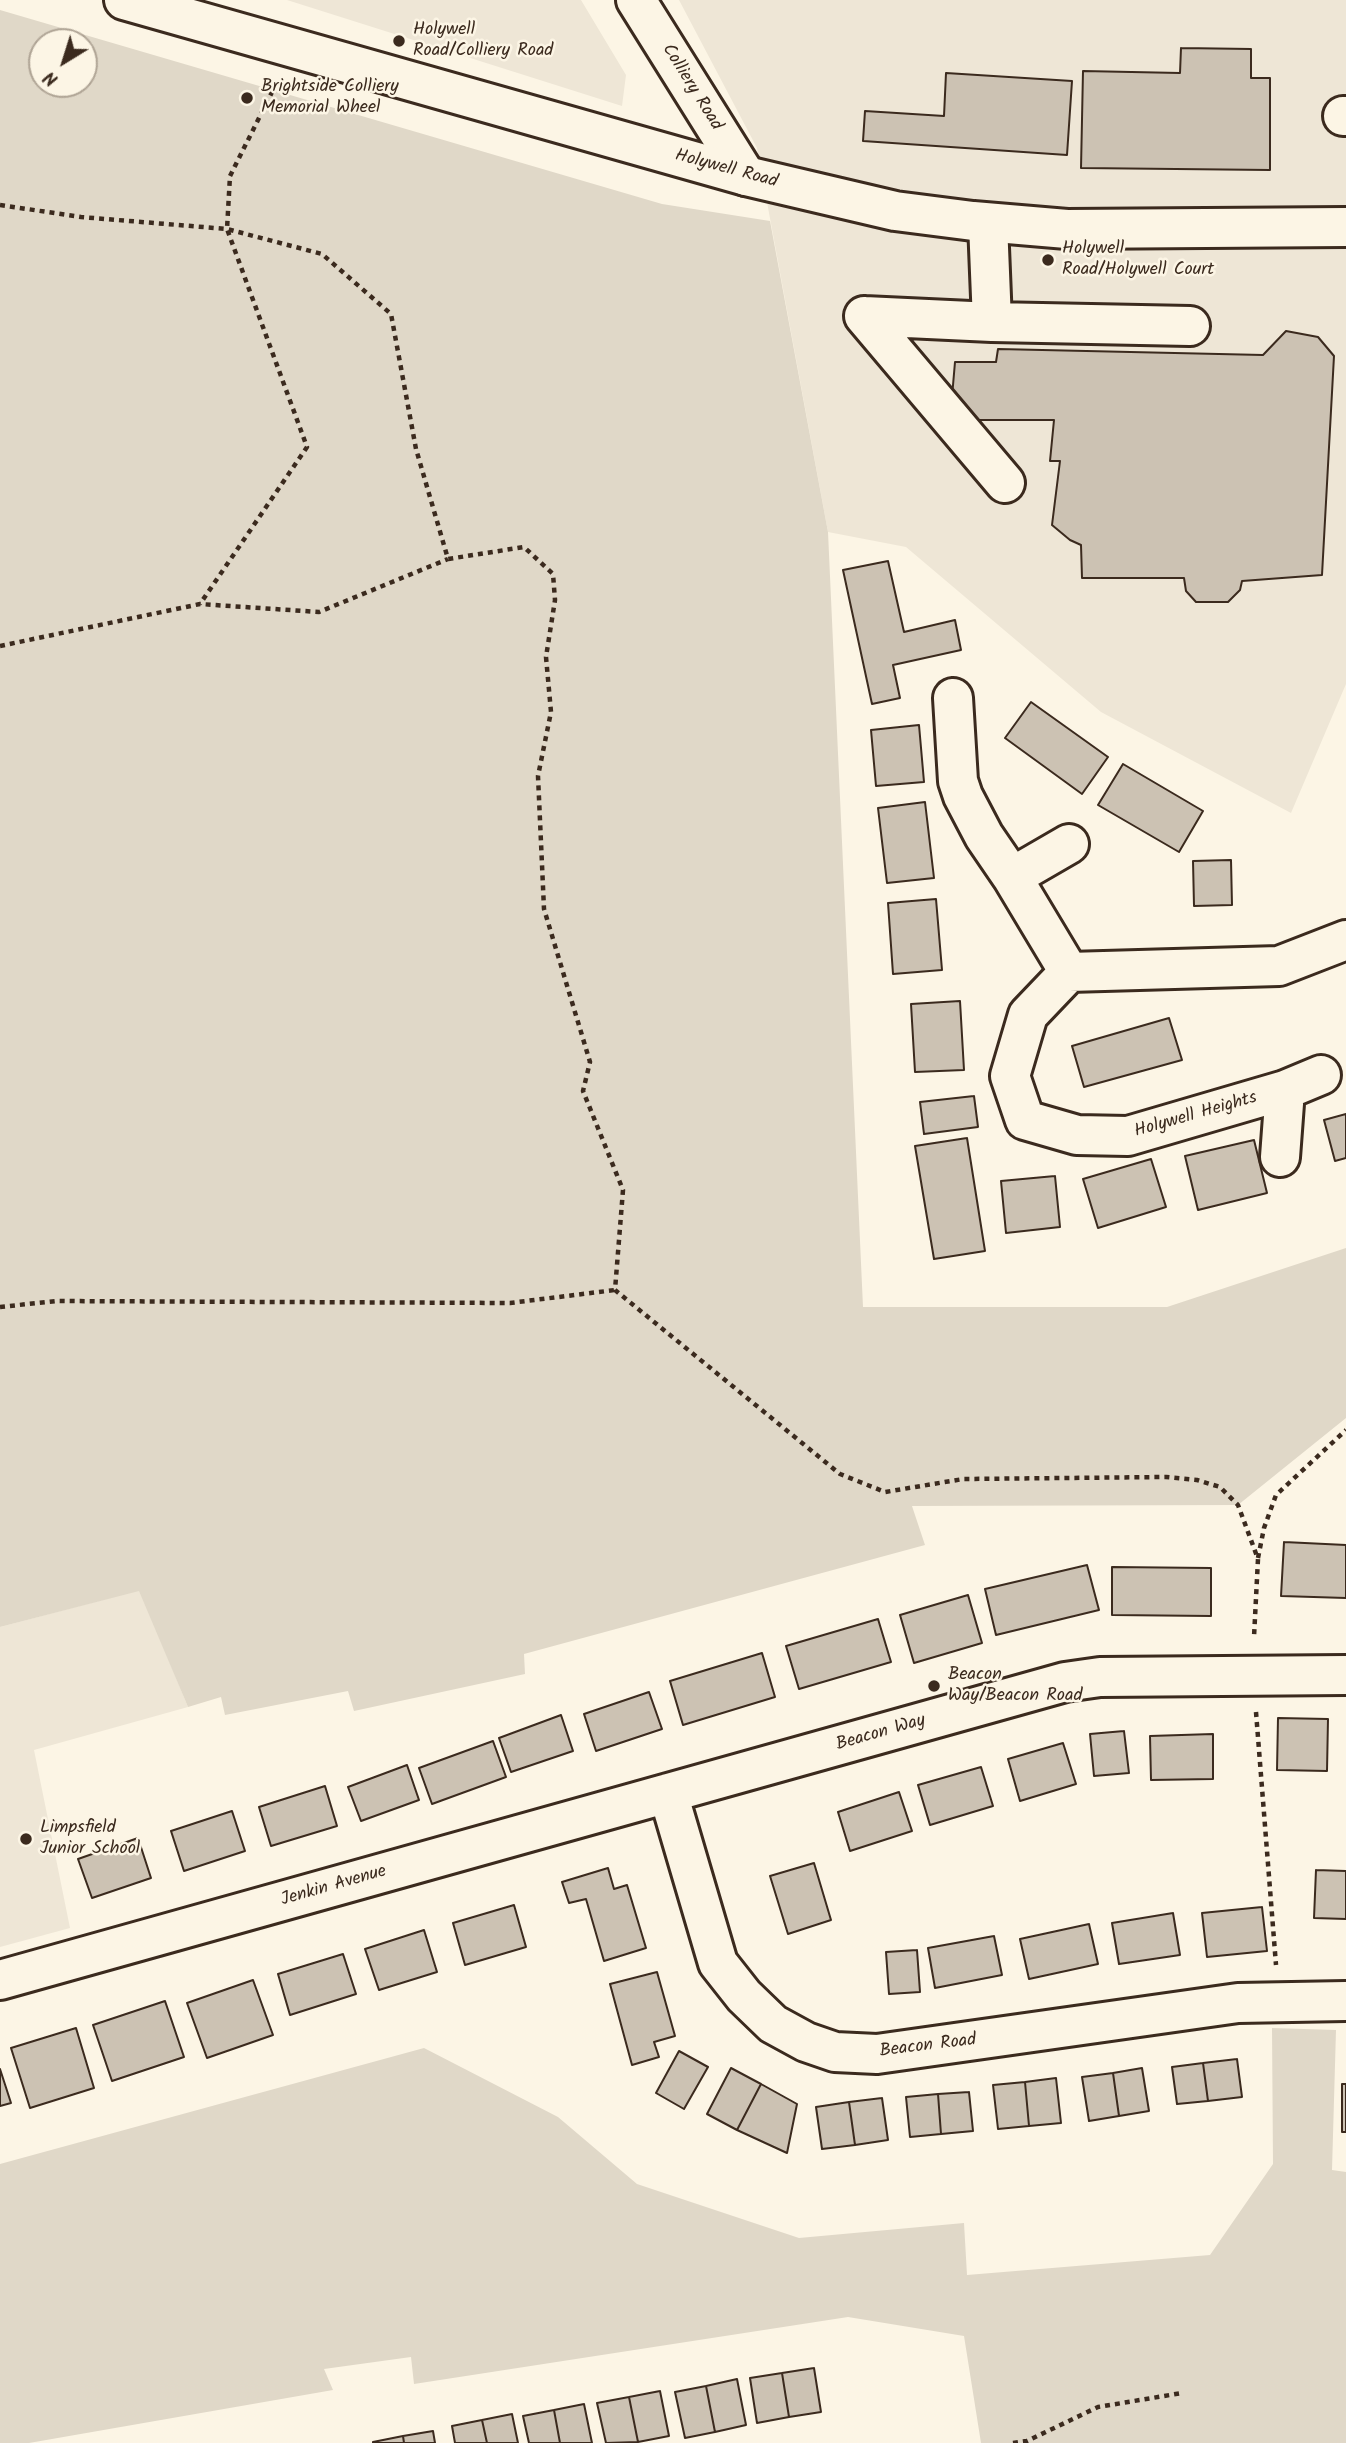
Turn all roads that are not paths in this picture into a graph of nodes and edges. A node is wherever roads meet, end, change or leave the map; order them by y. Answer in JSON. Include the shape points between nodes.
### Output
{"nodes":[{"id":1,"x":124,"y":0,"type":"edge"},
{"id":2,"x":636,"y":0,"type":"edge"},
{"id":3,"x":746,"y":176,"type":"junction"},
{"id":4,"x":988,"y":223,"type":"junction"},
{"id":5,"x":1346,"y":227,"type":"edge"},
{"id":6,"x":992,"y":322,"type":"junction"},
{"id":7,"x":1190,"y":326,"type":"dead end"},
{"id":8,"x":1005,"y":483,"type":"dead end"},
{"id":9,"x":953,"y":698,"type":"dead end"},
{"id":10,"x":1069,"y":844,"type":"dead end"},
{"id":11,"x":1012,"y":877,"type":"junction"},
{"id":12,"x":1346,"y":940,"type":"edge"},
{"id":13,"x":1069,"y":972,"type":"junction"},
{"id":14,"x":1321,"y":1075,"type":"dead end"},
{"id":15,"x":1285,"y":1090,"type":"junction"},
{"id":16,"x":1280,"y":1157,"type":"dead end"},
{"id":17,"x":1346,"y":1675,"type":"edge"},
{"id":18,"x":668,"y":1793,"type":"junction"},
{"id":19,"x":0,"y":1980,"type":"edge"},
{"id":20,"x":1346,"y":2001,"type":"edge"}],
"edges":[{"from":1,"to":3,"type":"street","name":"Holywell Road"},
{"from":2,"to":3,"type":"street","name":"Colliery Road"},
{"from":3,"to":4,"type":"street","name":"Holywell Road","via":[[895,211]]},
{"from":4,"to":5,"type":"street","name":"Holywell Road","via":[[1067,229]]},
{"from":4,"to":6,"type":"street"},
{"from":6,"to":7,"type":"street"},
{"from":6,"to":8,"type":"street","via":[[864,316]]},
{"from":9,"to":11,"type":"street","via":[[958,781],[984,836]]},
{"from":10,"to":11,"type":"street"},
{"from":11,"to":13,"type":"street"},
{"from":12,"to":13,"type":"street","via":[[1279,966]]},
{"from":13,"to":15,"type":"street","name":"Holywell Heights","via":[[1028,1015],[1010,1076],[1025,1119],[1077,1135],[1128,1136]]},
{"from":14,"to":15,"type":"street","name":"Holywell Heights"},
{"from":15,"to":16,"type":"street","name":"Holywell Heights"},
{"from":17,"to":18,"type":"street","name":"Beacon Way","via":[[1100,1676],[1065,1682]]},
{"from":18,"to":19,"type":"street","name":"Jenkin Avenue"},
{"from":18,"to":20,"type":"street","name":"Beacon Road","via":[[718,1963],[773,2024],[835,2052],[877,2054],[1238,2003]]}]}
